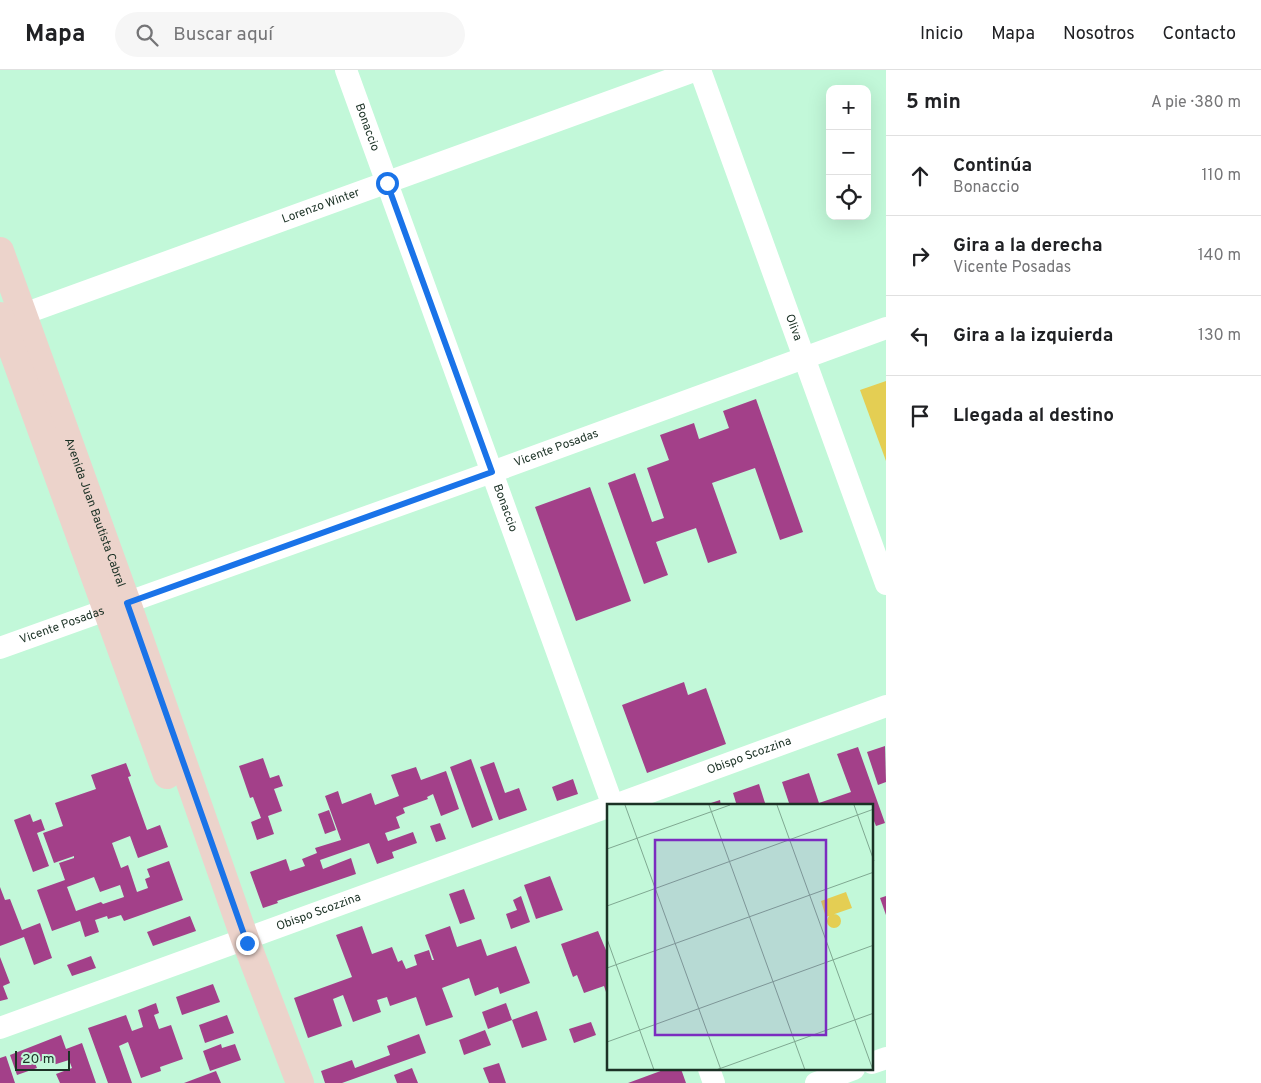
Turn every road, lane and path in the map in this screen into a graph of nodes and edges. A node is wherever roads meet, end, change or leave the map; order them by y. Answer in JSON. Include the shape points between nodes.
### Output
{"nodes":[{"id":1,"x":346,"y":70,"type":"edge"},
{"id":2,"x":698,"y":70,"type":"edge"},
{"id":3,"x":387,"y":183,"type":"junction"},
{"id":4,"x":0,"y":251,"type":"edge"},
{"id":5,"x":6,"y":319,"type":"edge"},
{"id":6,"x":886,"y":328,"type":"edge"},
{"id":7,"x":804,"y":358,"type":"junction"},
{"id":8,"x":492,"y":472,"type":"junction"},
{"id":9,"x":886,"y":584,"type":"edge"},
{"id":10,"x":117,"y":606,"type":"junction"},
{"id":11,"x":0,"y":648,"type":"edge"},
{"id":12,"x":886,"y":706,"type":"edge"},
{"id":13,"x":613,"y":804,"type":"edge"},
{"id":14,"x":616,"y":804,"type":"edge"},
{"id":15,"x":607,"y":807,"type":"edge"},
{"id":16,"x":237,"y":942,"type":"junction"},
{"id":17,"x":0,"y":1028,"type":"edge"},
{"id":18,"x":709,"y":1070,"type":"edge"},
{"id":19,"x":851,"y":1070,"type":"edge"},
{"id":20,"x":280,"y":1083,"type":"edge"},
{"id":21,"x":300,"y":1083,"type":"edge"},
{"id":22,"x":714,"y":1083,"type":"edge"},
{"id":23,"x":816,"y":1083,"type":"edge"}],
"edges":[{"from":1,"to":3,"type":"street","name":"Bonaccio"},
{"from":2,"to":3,"type":"street","name":"Lorenzo Winter"},
{"from":2,"to":7,"type":"street","name":"Oliva"},
{"from":3,"to":5,"type":"street","name":"Lorenzo Winter"},
{"from":3,"to":8,"type":"street","name":"Bonaccio"},
{"from":4,"to":5,"type":"main road","name":"Avenida Juan Bautista Cabral"},
{"from":5,"to":10,"type":"main road","name":"Avenida Juan Bautista Cabral"},
{"from":6,"to":7,"type":"street","name":"Vicente Posadas"},
{"from":7,"to":8,"type":"street","name":"Vicente Posadas"},
{"from":7,"to":9,"type":"street","name":"Oliva"},
{"from":8,"to":10,"type":"street","name":"Vicente Posadas"},
{"from":8,"to":13,"type":"street","name":"Bonaccio"},
{"from":10,"to":11,"type":"street","name":"Vicente Posadas"},
{"from":10,"to":16,"type":"main road","name":"Avenida Juan Bautista Cabral"},
{"from":12,"to":14,"type":"street","name":"Obispo Scozzina"},
{"from":15,"to":16,"type":"street","name":"Obispo Scozzina"},
{"from":16,"to":17,"type":"street","name":"Obispo Scozzina"},
{"from":16,"to":20,"type":"main road","name":"Avenida Juan Bautista Cabral"},
{"from":16,"to":21,"type":"main road","name":"Avenida Juan Bautista Cabral"},
{"from":18,"to":22,"type":"street"},
{"from":19,"to":23,"type":"street"}]}
